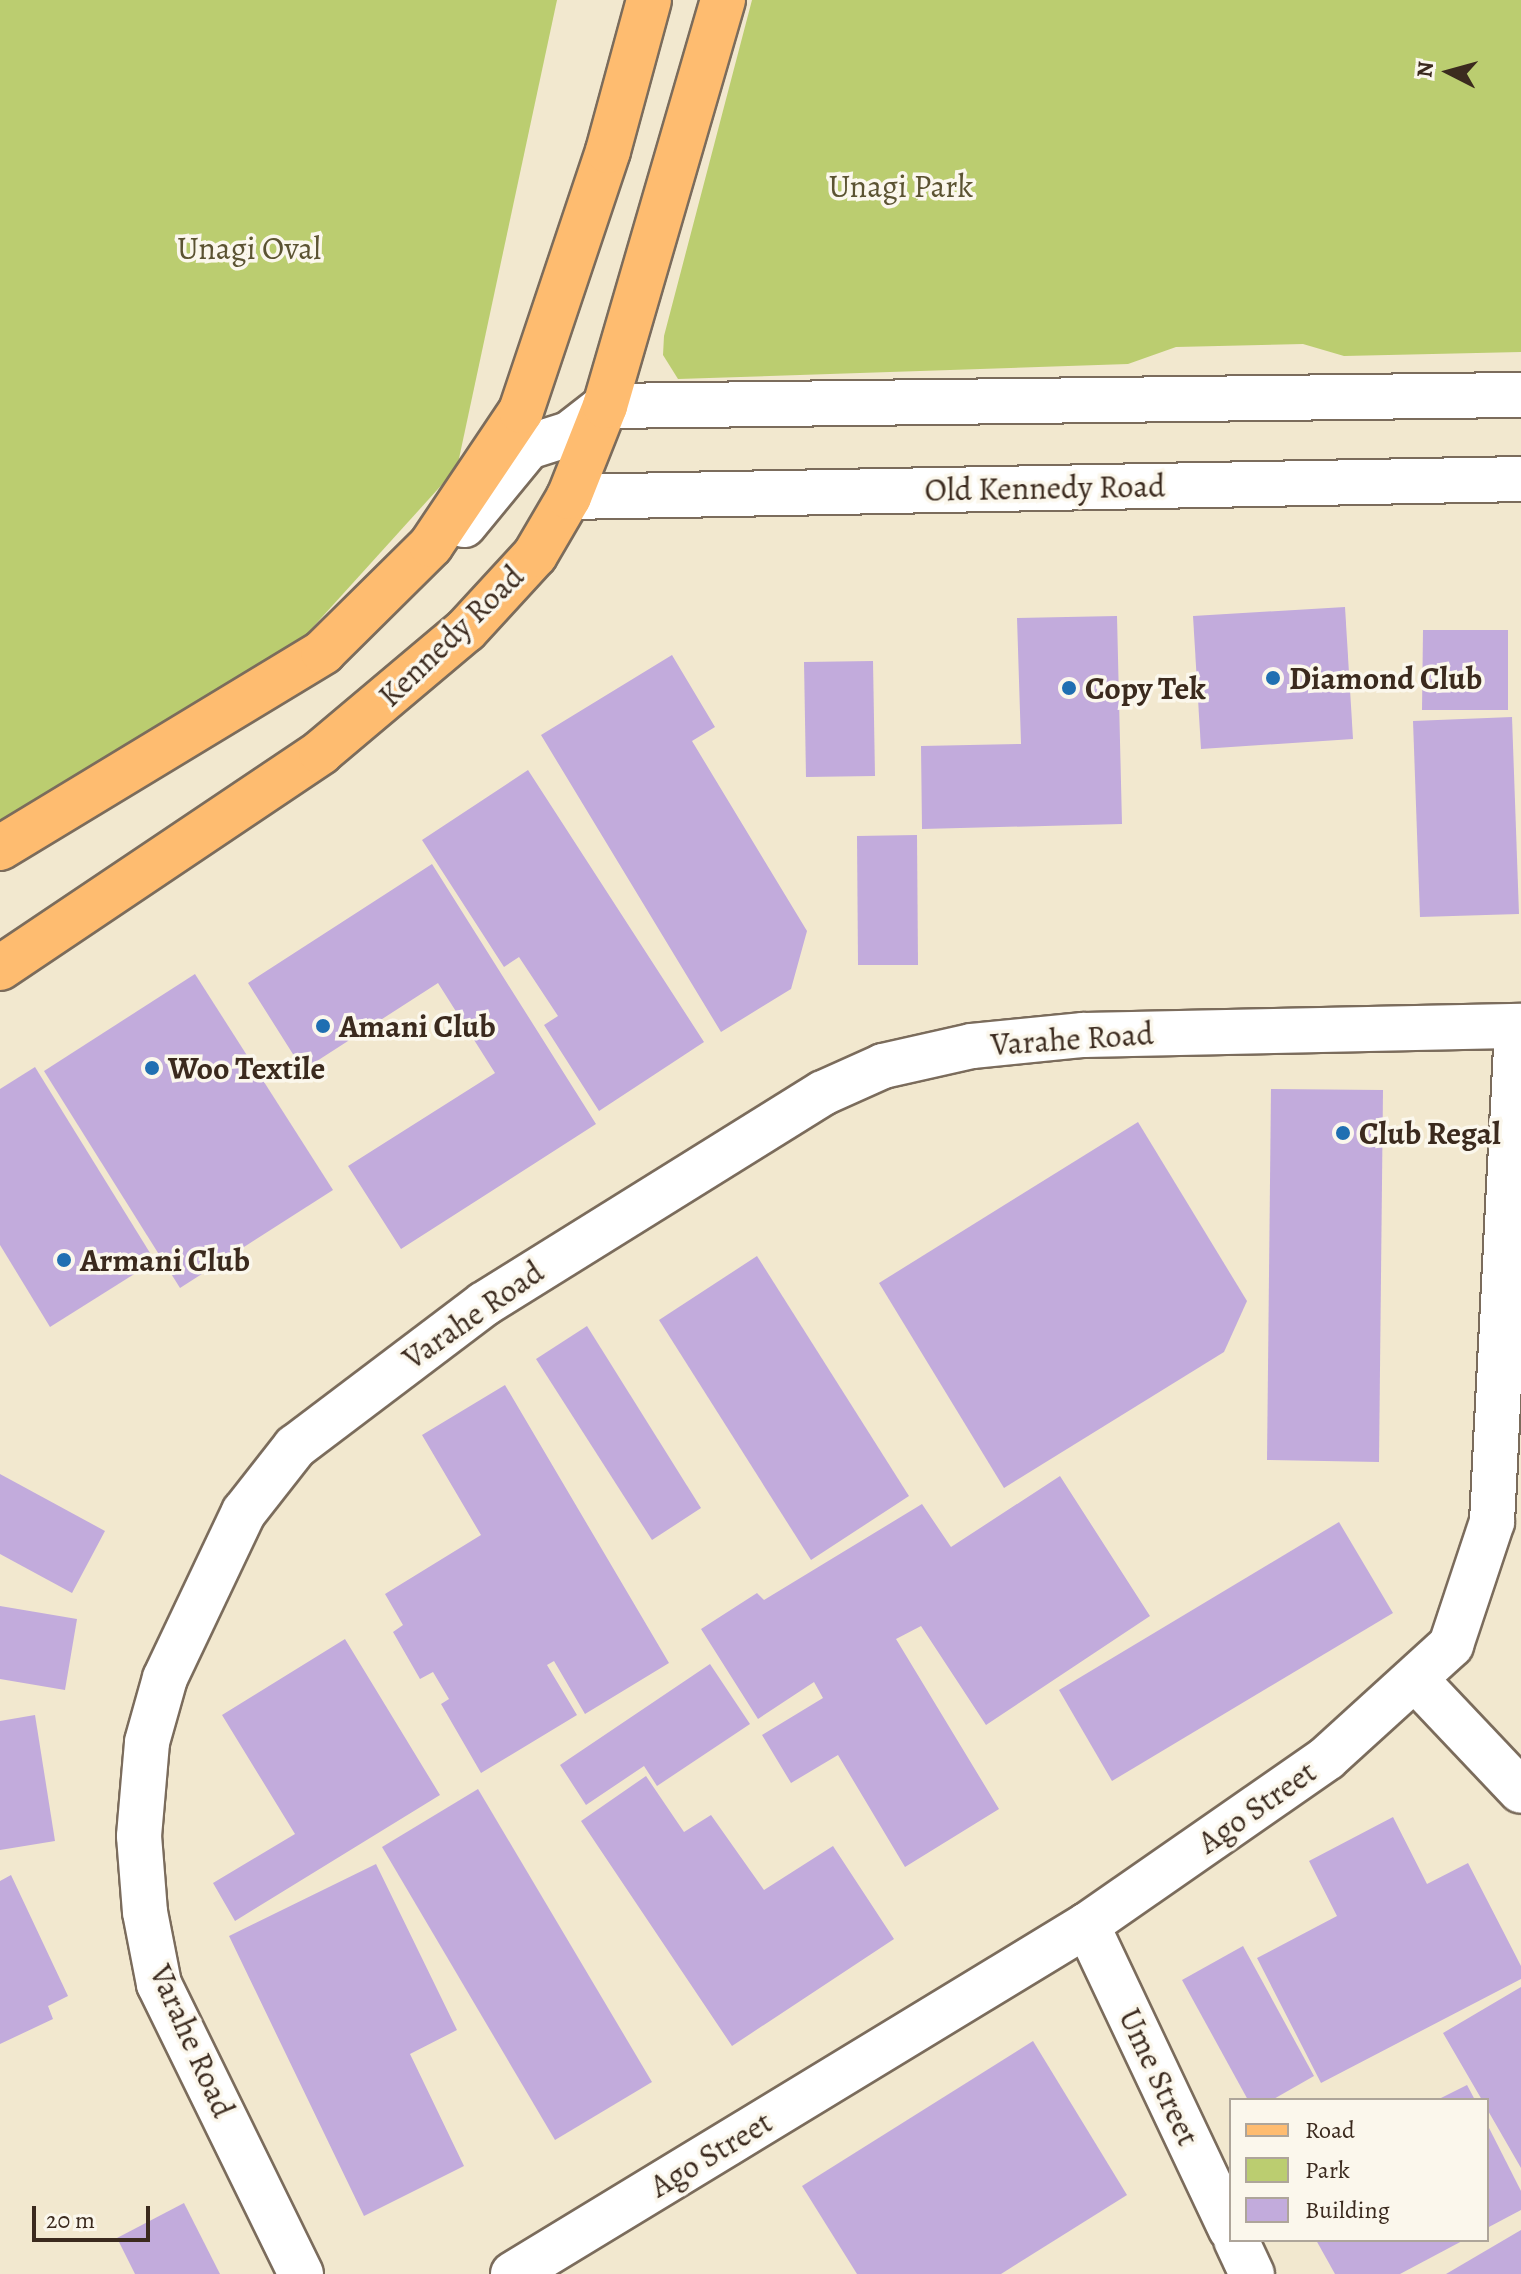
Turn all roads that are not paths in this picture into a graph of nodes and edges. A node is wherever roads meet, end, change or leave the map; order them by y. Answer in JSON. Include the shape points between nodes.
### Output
{"nodes":[{"id":1,"x":649,"y":0,"type":"edge"},
{"id":2,"x":723,"y":0,"type":"edge"},
{"id":3,"x":1521,"y":395,"type":"edge"},
{"id":4,"x":605,"y":406,"type":"junction"},
{"id":5,"x":1521,"y":479,"type":"edge"},
{"id":6,"x":569,"y":497,"type":"junction"},
{"id":7,"x":431,"y":545,"type":"junction"},
{"id":8,"x":0,"y":848,"type":"edge"},
{"id":9,"x":0,"y":968,"type":"edge"},
{"id":10,"x":1519,"y":1026,"type":"edge"},
{"id":11,"x":1417,"y":1681,"type":"junction"},
{"id":12,"x":1521,"y":1791,"type":"edge"},
{"id":13,"x":1087,"y":1925,"type":"junction"},
{"id":14,"x":1229,"y":2225,"type":"edge"},
{"id":15,"x":1237,"y":2242,"type":"edge"},
{"id":16,"x":301,"y":2274,"type":"edge"},
{"id":17,"x":513,"y":2274,"type":"edge"},
{"id":18,"x":1252,"y":2274,"type":"edge"}],
"edges":[{"from":1,"to":7,"type":"main road","via":[[608,151],[521,411]]},
{"from":2,"to":4,"type":"main road","name":"Kennedy Road"},
{"from":3,"to":4,"type":"street"},
{"from":4,"to":6,"type":"main road","name":"Kennedy Road"},
{"from":4,"to":7,"type":"street","via":[[569,434],[528,447],[456,535]]},
{"from":5,"to":6,"type":"street","name":"Old Kennedy Road"},
{"from":6,"to":9,"type":"main road","name":"Kennedy Road","via":[[535,555],[501,595],[412,679],[321,752]]},
{"from":7,"to":8,"type":"main road","via":[[323,652]]},
{"from":10,"to":11,"type":"street","name":"Ago Street","via":[[1492,1522],[1451,1645]]},
{"from":10,"to":16,"type":"street","name":"Varahe Road","via":[[1083,1035],[972,1046],[883,1066],[823,1093],[509,1287],[364,1390],[295,1447],[244,1512],[165,1678],[147,1742],[139,1836],[145,1912],[159,1984]]},
{"from":11,"to":12,"type":"street"},
{"from":11,"to":13,"type":"street","name":"Ago Street","via":[[1327,1758]]},
{"from":13,"to":14,"type":"street","name":"Ume Street"},
{"from":13,"to":17,"type":"street","name":"Ago Street"},
{"from":15,"to":18,"type":"street"}]}
